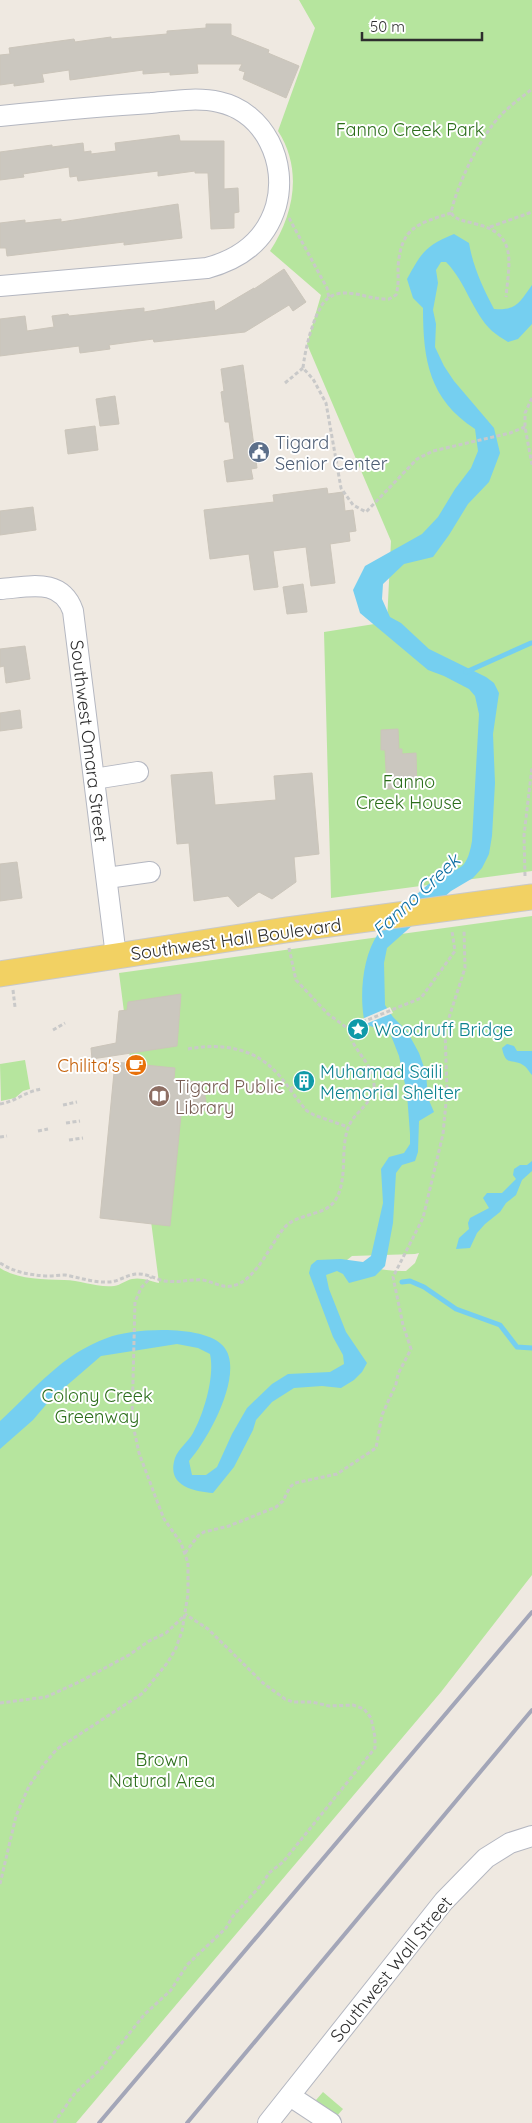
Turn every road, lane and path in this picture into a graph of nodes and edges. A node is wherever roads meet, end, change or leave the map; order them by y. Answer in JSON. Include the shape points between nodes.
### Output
{"nodes":[{"id":1,"x":532,"y":89,"type":"edge"},
{"id":2,"x":0,"y":116,"type":"edge"},
{"id":3,"x":275,"y":208,"type":"junction"},
{"id":4,"x":532,"y":212,"type":"edge"},
{"id":5,"x":451,"y":213,"type":"junction"},
{"id":6,"x":489,"y":227,"type":"junction"},
{"id":7,"x":0,"y":286,"type":"edge"},
{"id":8,"x":506,"y":297,"type":"dead end"},
{"id":9,"x":329,"y":298,"type":"junction"},
{"id":10,"x":303,"y":368,"type":"junction"},
{"id":11,"x":285,"y":383,"type":"dead end"},
{"id":12,"x":532,"y":398,"type":"edge"},
{"id":13,"x":525,"y":427,"type":"junction"},
{"id":14,"x":532,"y":465,"type":"edge"},
{"id":15,"x":0,"y":589,"type":"edge"},
{"id":16,"x":532,"y":767,"type":"edge"},
{"id":17,"x":138,"y":772,"type":"dead end"},
{"id":18,"x":94,"y":779,"type":"junction"},
{"id":19,"x":150,"y":872,"type":"dead end"},
{"id":20,"x":107,"y":878,"type":"junction"},
{"id":21,"x":529,"y":886,"type":"edge"},
{"id":22,"x":465,"y":918,"type":"junction"},
{"id":23,"x":286,"y":930,"type":"junction"},
{"id":24,"x":452,"y":932,"type":"dead end"},
{"id":25,"x":116,"y":956,"type":"junction"},
{"id":26,"x":0,"y":974,"type":"edge"},
{"id":27,"x":65,"y":1024,"type":"dead end"},
{"id":28,"x":53,"y":1030,"type":"dead end"},
{"id":29,"x":350,"y":1030,"type":"junction"},
{"id":30,"x":188,"y":1049,"type":"dead end"},
{"id":31,"x":108,"y":1062,"type":"dead end"},
{"id":32,"x":71,"y":1064,"type":"dead end"},
{"id":33,"x":296,"y":1086,"type":"dead end"},
{"id":34,"x":41,"y":1089,"type":"dead end"},
{"id":35,"x":290,"y":1089,"type":"junction"},
{"id":36,"x":77,"y":1102,"type":"dead end"},
{"id":37,"x":0,"y":1104,"type":"edge"},
{"id":38,"x":63,"y":1105,"type":"dead end"},
{"id":39,"x":80,"y":1121,"type":"dead end"},
{"id":40,"x":66,"y":1123,"type":"dead end"},
{"id":41,"x":348,"y":1127,"type":"junction"},
{"id":42,"x":48,"y":1129,"type":"dead end"},
{"id":43,"x":38,"y":1131,"type":"dead end"},
{"id":44,"x":7,"y":1136,"type":"dead end"},
{"id":45,"x":0,"y":1137,"type":"edge"},
{"id":46,"x":83,"y":1138,"type":"dead end"},
{"id":47,"x":69,"y":1140,"type":"dead end"},
{"id":48,"x":0,"y":1263,"type":"edge"},
{"id":49,"x":151,"y":1277,"type":"junction"},
{"id":50,"x":185,"y":1553,"type":"junction"},
{"id":51,"x":185,"y":1614,"type":"junction"},
{"id":52,"x":0,"y":1704,"type":"edge"},
{"id":53,"x":532,"y":1836,"type":"edge"},
{"id":54,"x":0,"y":1884,"type":"edge"},
{"id":55,"x":290,"y":2096,"type":"junction"},
{"id":56,"x":54,"y":2123,"type":"edge"},
{"id":57,"x":268,"y":2123,"type":"edge"},
{"id":58,"x":331,"y":2123,"type":"edge"}],
"edges":[{"from":1,"to":5,"type":"path","via":[[491,126],[461,182]]},
{"from":2,"to":3,"type":"street","via":[[189,100],[231,105],[260,127],[272,145],[280,178]]},
{"from":3,"to":7,"type":"street","via":[[250,249],[219,265]]},
{"from":3,"to":9,"type":"path","via":[[290,220]]},
{"from":4,"to":6,"type":"path"},
{"from":5,"to":6,"type":"path","via":[[461,220]]},
{"from":5,"to":9,"type":"path","via":[[422,222],[406,234],[399,252],[398,288],[393,298],[374,299],[346,293]]},
{"from":6,"to":8,"type":"path","via":[[507,245],[510,263]]},
{"from":9,"to":10,"type":"path","via":[[318,314],[304,354]]},
{"from":10,"to":11,"type":"path"},
{"from":10,"to":13,"type":"path","via":[[314,379],[326,402],[341,488],[353,505],[366,512],[417,459],[433,451]]},
{"from":12,"to":13,"type":"path","via":[[525,413]]},
{"from":13,"to":14,"type":"path"},
{"from":15,"to":18,"type":"street","name":"Southwest Omara Street","via":[[44,586],[61,591],[70,601]]},
{"from":16,"to":21,"type":"path","via":[[524,836]]},
{"from":17,"to":18,"type":"street"},
{"from":18,"to":20,"type":"street","name":"Southwest Omara Street"},
{"from":19,"to":20,"type":"street"},
{"from":20,"to":25,"type":"street","name":"Southwest Omara Street"},
{"from":21,"to":22,"type":"main road","name":"Southwest Hall Boulevard"},
{"from":22,"to":23,"type":"main road","name":"Southwest Hall Boulevard","via":[[384,918]]},
{"from":22,"to":50,"type":"path","via":[[464,974],[445,1030],[448,1092],[443,1134],[423,1218],[393,1277],[411,1349],[382,1415],[376,1448],[337,1474],[295,1483],[283,1501],[267,1512],[204,1532]]},
{"from":23,"to":25,"type":"main road","name":"Southwest Hall Boulevard"},
{"from":23,"to":29,"type":"path","via":[[296,980],[328,1014]]},
{"from":24,"to":29,"type":"path","via":[[455,951],[421,998]]},
{"from":25,"to":26,"type":"main road","name":"Southwest Hall Boulevard"},
{"from":27,"to":28,"type":"path"},
{"from":29,"to":41,"type":"path","via":[[354,1044],[368,1063],[374,1084],[369,1101]]},
{"from":30,"to":35,"type":"path","via":[[218,1046],[243,1050],[275,1070]]},
{"from":31,"to":32,"type":"path"},
{"from":33,"to":35,"type":"path"},
{"from":34,"to":37,"type":"path"},
{"from":35,"to":41,"type":"path","via":[[314,1115]]},
{"from":36,"to":38,"type":"path"},
{"from":39,"to":40,"type":"path"},
{"from":41,"to":49,"type":"path","via":[[336,1200],[284,1228],[259,1265],[241,1282],[226,1286],[202,1280],[166,1281]]},
{"from":42,"to":43,"type":"path"},
{"from":44,"to":45,"type":"path"},
{"from":46,"to":47,"type":"path"},
{"from":48,"to":49,"type":"path","via":[[20,1273],[63,1275],[94,1282],[118,1281],[136,1274]]},
{"from":49,"to":50,"type":"path","via":[[137,1295],[134,1310],[132,1420],[158,1506]]},
{"from":50,"to":51,"type":"path","via":[[188,1563]]},
{"from":51,"to":52,"type":"path","via":[[166,1633],[79,1682],[46,1696]]},
{"from":51,"to":54,"type":"path","via":[[176,1648],[153,1681],[138,1696],[57,1749],[29,1786],[16,1816]]},
{"from":51,"to":56,"type":"path","via":[[208,1629],[285,1699],[329,1706],[353,1705],[364,1709],[371,1718],[375,1748],[283,1862],[270,1873],[226,1928],[186,1965],[171,1990],[144,2016],[101,2069],[75,2093]]},
{"from":53,"to":55,"type":"street","name":"Southwest Wall Street","via":[[510,1843],[486,1858],[444,1901]]},
{"from":55,"to":57,"type":"street","name":"Southwest Wall Street"},
{"from":55,"to":58,"type":"street"}]}
